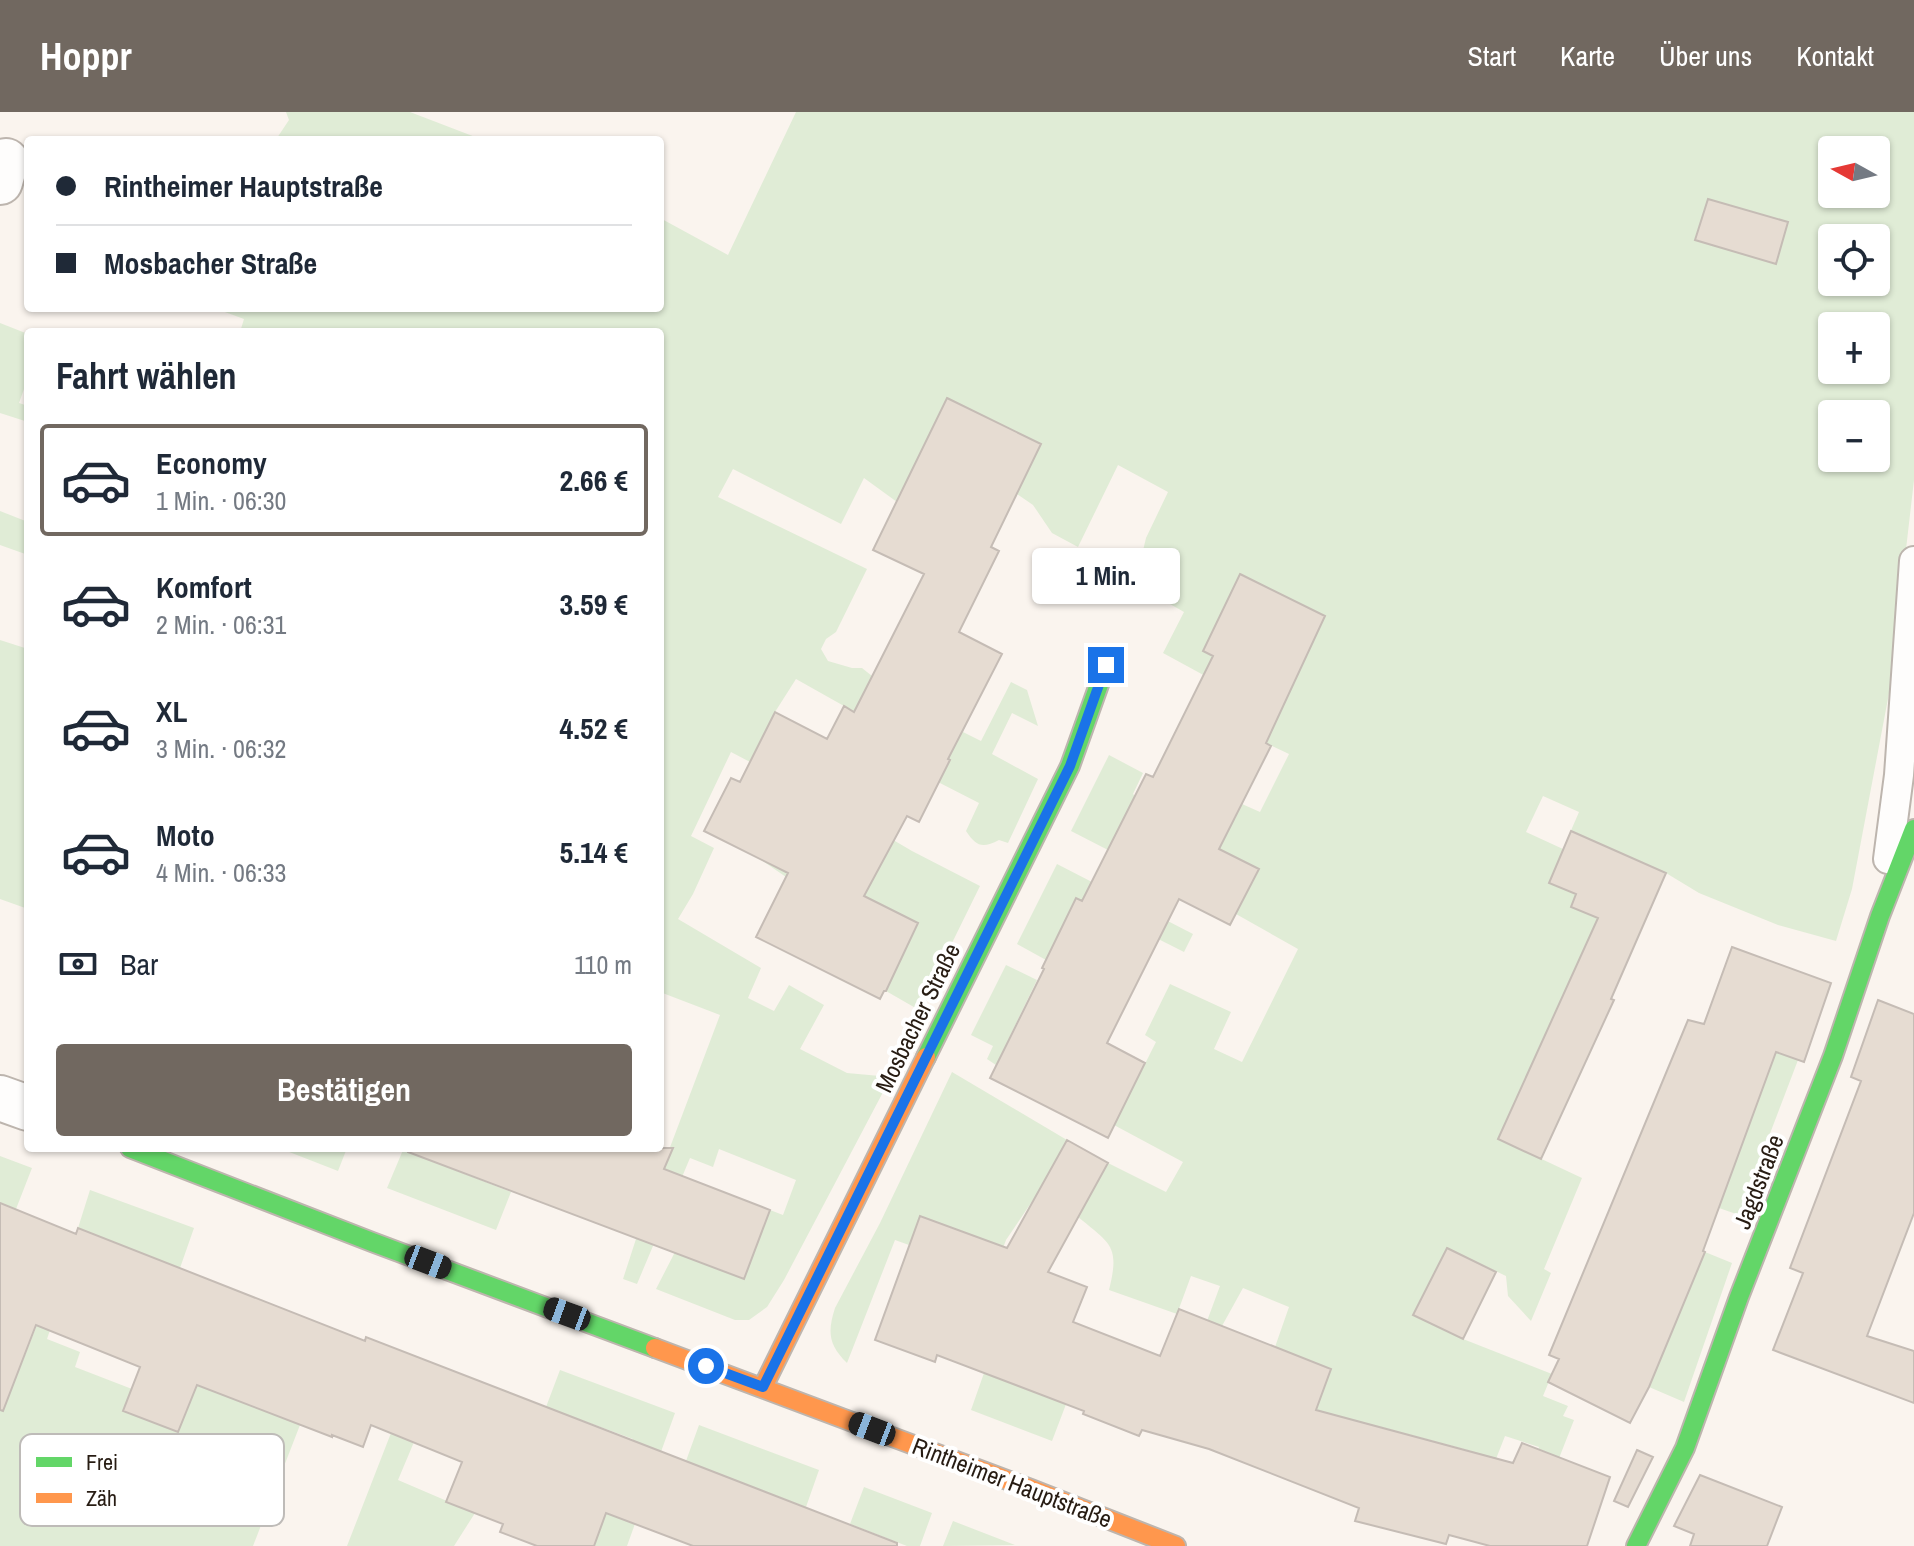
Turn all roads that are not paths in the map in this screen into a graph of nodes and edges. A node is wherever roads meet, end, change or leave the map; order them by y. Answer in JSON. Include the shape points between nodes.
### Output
{"nodes":[{"id":1,"x":1914,"y":561,"type":"edge"},
{"id":2,"x":1106,"y":665,"type":"dead end"},
{"id":3,"x":1914,"y":829,"type":"edge"},
{"id":4,"x":1880,"y":916,"type":"junction"},
{"id":5,"x":0,"y":1098,"type":"edge"},
{"id":6,"x":24,"y":1107,"type":"edge"},
{"id":7,"x":140,"y":1152,"type":"edge"},
{"id":8,"x":763,"y":1387,"type":"junction"},
{"id":9,"x":1176,"y":1546,"type":"edge"},
{"id":10,"x":1636,"y":1546,"type":"edge"}],
"edges":[{"from":1,"to":4,"type":"lane","via":[[1899,775]]},
{"from":2,"to":8,"type":"street","name":"Mosbacher Straße","via":[[1070,766]]},
{"from":3,"to":4,"type":"street","name":"Jagdstraße"},
{"from":4,"to":10,"type":"street","name":"Jagdstraße","via":[[1833,1056],[1685,1448]]},
{"from":5,"to":6,"type":"street"},
{"from":7,"to":8,"type":"street","name":"Rintheimer Hauptstraße"},
{"from":8,"to":9,"type":"street","name":"Rintheimer Hauptstraße"}]}
